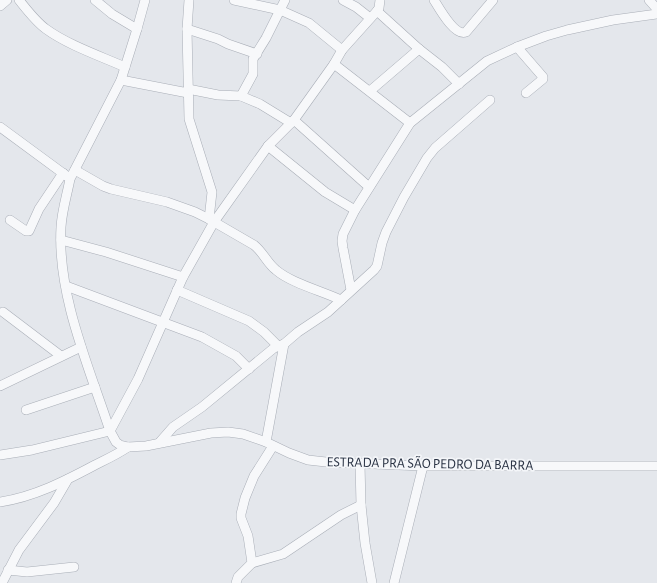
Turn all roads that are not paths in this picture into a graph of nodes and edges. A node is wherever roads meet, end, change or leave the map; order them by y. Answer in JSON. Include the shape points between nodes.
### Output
{"nodes":[{"id":1,"x":7,"y":0,"type":"edge"},
{"id":2,"x":19,"y":0,"type":"edge"},
{"id":3,"x":95,"y":0,"type":"edge"},
{"id":4,"x":145,"y":0,"type":"edge"},
{"id":5,"x":189,"y":0,"type":"edge"},
{"id":6,"x":234,"y":0,"type":"edge"},
{"id":7,"x":285,"y":0,"type":"edge"},
{"id":8,"x":343,"y":0,"type":"edge"},
{"id":9,"x":388,"y":0,"type":"edge"},
{"id":10,"x":434,"y":0,"type":"edge"},
{"id":11,"x":493,"y":0,"type":"edge"},
{"id":12,"x":649,"y":0,"type":"edge"},
{"id":13,"x":0,"y":6,"type":"edge"},
{"id":14,"x":378,"y":6,"type":"edge"},
{"id":15,"x":657,"y":8,"type":"edge"},
{"id":16,"x":280,"y":10,"type":"junction"},
{"id":17,"x":657,"y":14,"type":"edge"},
{"id":18,"x":370,"y":18,"type":"junction"},
{"id":19,"x":138,"y":29,"type":"junction"},
{"id":20,"x":187,"y":29,"type":"junction"},
{"id":21,"x":517,"y":47,"type":"junction"},
{"id":22,"x":342,"y":50,"type":"junction"},
{"id":23,"x":419,"y":50,"type":"junction"},
{"id":24,"x":256,"y":54,"type":"junction"},
{"id":25,"x":334,"y":64,"type":"junction"},
{"id":26,"x":125,"y":67,"type":"junction"},
{"id":27,"x":121,"y":80,"type":"junction"},
{"id":28,"x":459,"y":84,"type":"junction"},
{"id":29,"x":188,"y":91,"type":"junction"},
{"id":30,"x":370,"y":91,"type":"junction"},
{"id":31,"x":526,"y":93,"type":"dead end"},
{"id":32,"x":241,"y":96,"type":"junction"},
{"id":33,"x":490,"y":100,"type":"dead end"},
{"id":34,"x":293,"y":121,"type":"junction"},
{"id":35,"x":410,"y":123,"type":"junction"},
{"id":36,"x":0,"y":127,"type":"edge"},
{"id":37,"x":268,"y":146,"type":"junction"},
{"id":38,"x":75,"y":170,"type":"junction"},
{"id":39,"x":67,"y":176,"type":"junction"},
{"id":40,"x":369,"y":187,"type":"junction"},
{"id":41,"x":355,"y":210,"type":"junction"},
{"id":42,"x":10,"y":220,"type":"dead end"},
{"id":43,"x":212,"y":220,"type":"junction"},
{"id":44,"x":61,"y":240,"type":"junction"},
{"id":45,"x":183,"y":277,"type":"junction"},
{"id":46,"x":66,"y":286,"type":"junction"},
{"id":47,"x":177,"y":290,"type":"junction"},
{"id":48,"x":351,"y":290,"type":"junction"},
{"id":49,"x":341,"y":300,"type":"junction"},
{"id":50,"x":3,"y":312,"type":"dead end"},
{"id":51,"x":163,"y":322,"type":"junction"},
{"id":52,"x":281,"y":345,"type":"junction"},
{"id":53,"x":81,"y":347,"type":"junction"},
{"id":54,"x":61,"y":356,"type":"junction"},
{"id":55,"x":249,"y":369,"type":"junction"},
{"id":56,"x":0,"y":386,"type":"edge"},
{"id":57,"x":95,"y":387,"type":"junction"},
{"id":58,"x":26,"y":410,"type":"dead end"},
{"id":59,"x":110,"y":431,"type":"junction"},
{"id":60,"x":159,"y":443,"type":"junction"},
{"id":61,"x":270,"y":444,"type":"junction"},
{"id":62,"x":128,"y":447,"type":"junction"},
{"id":63,"x":0,"y":455,"type":"edge"},
{"id":64,"x":360,"y":464,"type":"junction"},
{"id":65,"x":422,"y":466,"type":"junction"},
{"id":66,"x":657,"y":466,"type":"edge"},
{"id":67,"x":68,"y":479,"type":"junction"},
{"id":68,"x":0,"y":502,"type":"edge"},
{"id":69,"x":362,"y":505,"type":"junction"},
{"id":70,"x":252,"y":564,"type":"junction"},
{"id":71,"x":74,"y":567,"type":"dead end"},
{"id":72,"x":8,"y":570,"type":"junction"},
{"id":73,"x":2,"y":583,"type":"edge"},
{"id":74,"x":236,"y":583,"type":"edge"},
{"id":75,"x":372,"y":583,"type":"edge"},
{"id":76,"x":394,"y":583,"type":"edge"}],
"edges":[{"from":1,"to":13,"type":"street"},
{"from":2,"to":26,"type":"street","via":[[36,20],[58,37]]},
{"from":3,"to":19,"type":"street","via":[[112,14]]},
{"from":4,"to":19,"type":"street"},
{"from":5,"to":20,"type":"street"},
{"from":6,"to":16,"type":"street"},
{"from":7,"to":16,"type":"street"},
{"from":8,"to":18,"type":"street"},
{"from":9,"to":14,"type":"street"},
{"from":10,"to":11,"type":"street","via":[[450,24],[464,34]]},
{"from":12,"to":15,"type":"street"},
{"from":14,"to":18,"type":"street"},
{"from":14,"to":23,"type":"street"},
{"from":16,"to":22,"type":"street","via":[[312,25]]},
{"from":16,"to":24,"type":"street"},
{"from":17,"to":21,"type":"street","via":[[567,30]]},
{"from":18,"to":22,"type":"street"},
{"from":19,"to":26,"type":"street"},
{"from":20,"to":24,"type":"street","via":[[218,38]]},
{"from":20,"to":29,"type":"street"},
{"from":21,"to":28,"type":"street","via":[[487,61]]},
{"from":21,"to":31,"type":"street","via":[[543,77]]},
{"from":22,"to":25,"type":"street"},
{"from":23,"to":28,"type":"street"},
{"from":23,"to":30,"type":"street"},
{"from":24,"to":32,"type":"street","via":[[252,62],[253,74]]},
{"from":25,"to":30,"type":"street"},
{"from":25,"to":34,"type":"street"},
{"from":26,"to":27,"type":"street"},
{"from":27,"to":29,"type":"street"},
{"from":27,"to":38,"type":"street"},
{"from":28,"to":35,"type":"street"},
{"from":29,"to":32,"type":"street"},
{"from":29,"to":43,"type":"street","via":[[190,126],[212,192]]},
{"from":30,"to":35,"type":"street"},
{"from":32,"to":34,"type":"street"},
{"from":33,"to":48,"type":"street","via":[[427,158],[386,232],[377,266]]},
{"from":34,"to":37,"type":"street"},
{"from":34,"to":40,"type":"street"},
{"from":35,"to":40,"type":"street"},
{"from":36,"to":39,"type":"street"},
{"from":37,"to":41,"type":"street","via":[[325,192]]},
{"from":37,"to":43,"type":"street"},
{"from":38,"to":39,"type":"street"},
{"from":38,"to":43,"type":"street","via":[[103,186],[167,202]]},
{"from":39,"to":42,"type":"street","via":[[37,211],[29,230]]},
{"from":39,"to":44,"type":"street"},
{"from":40,"to":41,"type":"street"},
{"from":41,"to":48,"type":"street","via":[[342,241]]},
{"from":43,"to":45,"type":"street"},
{"from":43,"to":49,"type":"street","via":[[259,249],[282,274]]},
{"from":44,"to":45,"type":"street"},
{"from":44,"to":46,"type":"street"},
{"from":45,"to":47,"type":"street"},
{"from":46,"to":51,"type":"street"},
{"from":46,"to":53,"type":"street"},
{"from":47,"to":51,"type":"street"},
{"from":47,"to":52,"type":"street","via":[[249,322]]},
{"from":48,"to":49,"type":"street"},
{"from":49,"to":52,"type":"street"},
{"from":50,"to":54,"type":"street"},
{"from":51,"to":55,"type":"street","via":[[213,342],[236,356]]},
{"from":51,"to":59,"type":"street","via":[[138,378]]},
{"from":52,"to":55,"type":"street","via":[[272,349]]},
{"from":52,"to":61,"type":"street"},
{"from":53,"to":54,"type":"street"},
{"from":53,"to":57,"type":"street"},
{"from":54,"to":56,"type":"street"},
{"from":55,"to":60,"type":"street","via":[[173,427]]},
{"from":57,"to":58,"type":"street"},
{"from":57,"to":59,"type":"street"},
{"from":59,"to":62,"type":"street","via":[[116,442]]},
{"from":59,"to":63,"type":"street"},
{"from":60,"to":61,"type":"street","name":"ESTRADA PRA SÃO PEDRO DA BARRA","via":[[219,432],[243,434]]},
{"from":60,"to":62,"type":"street","name":"ESTRADA PRA SÃO PEDRO DA BARRA"},
{"from":61,"to":64,"type":"street","name":"ESTRADA PRA SÃO PEDRO DA BARRA","via":[[308,460]]},
{"from":61,"to":70,"type":"street","via":[[254,476],[241,514],[248,536]]},
{"from":62,"to":67,"type":"street"},
{"from":64,"to":65,"type":"street","name":"ESTRADA PRA SÃO PEDRO DA BARRA"},
{"from":64,"to":69,"type":"street"},
{"from":65,"to":66,"type":"street","name":"ESTRADA PRA SÃO PEDRO DA BARRA"},
{"from":65,"to":76,"type":"street"},
{"from":67,"to":68,"type":"street","via":[[26,496]]},
{"from":67,"to":72,"type":"street"},
{"from":69,"to":70,"type":"street","via":[[341,515],[283,554]]},
{"from":69,"to":75,"type":"street"},
{"from":70,"to":74,"type":"street","via":[[238,577]]},
{"from":71,"to":72,"type":"street","via":[[27,572]]},
{"from":72,"to":73,"type":"street"}]}
